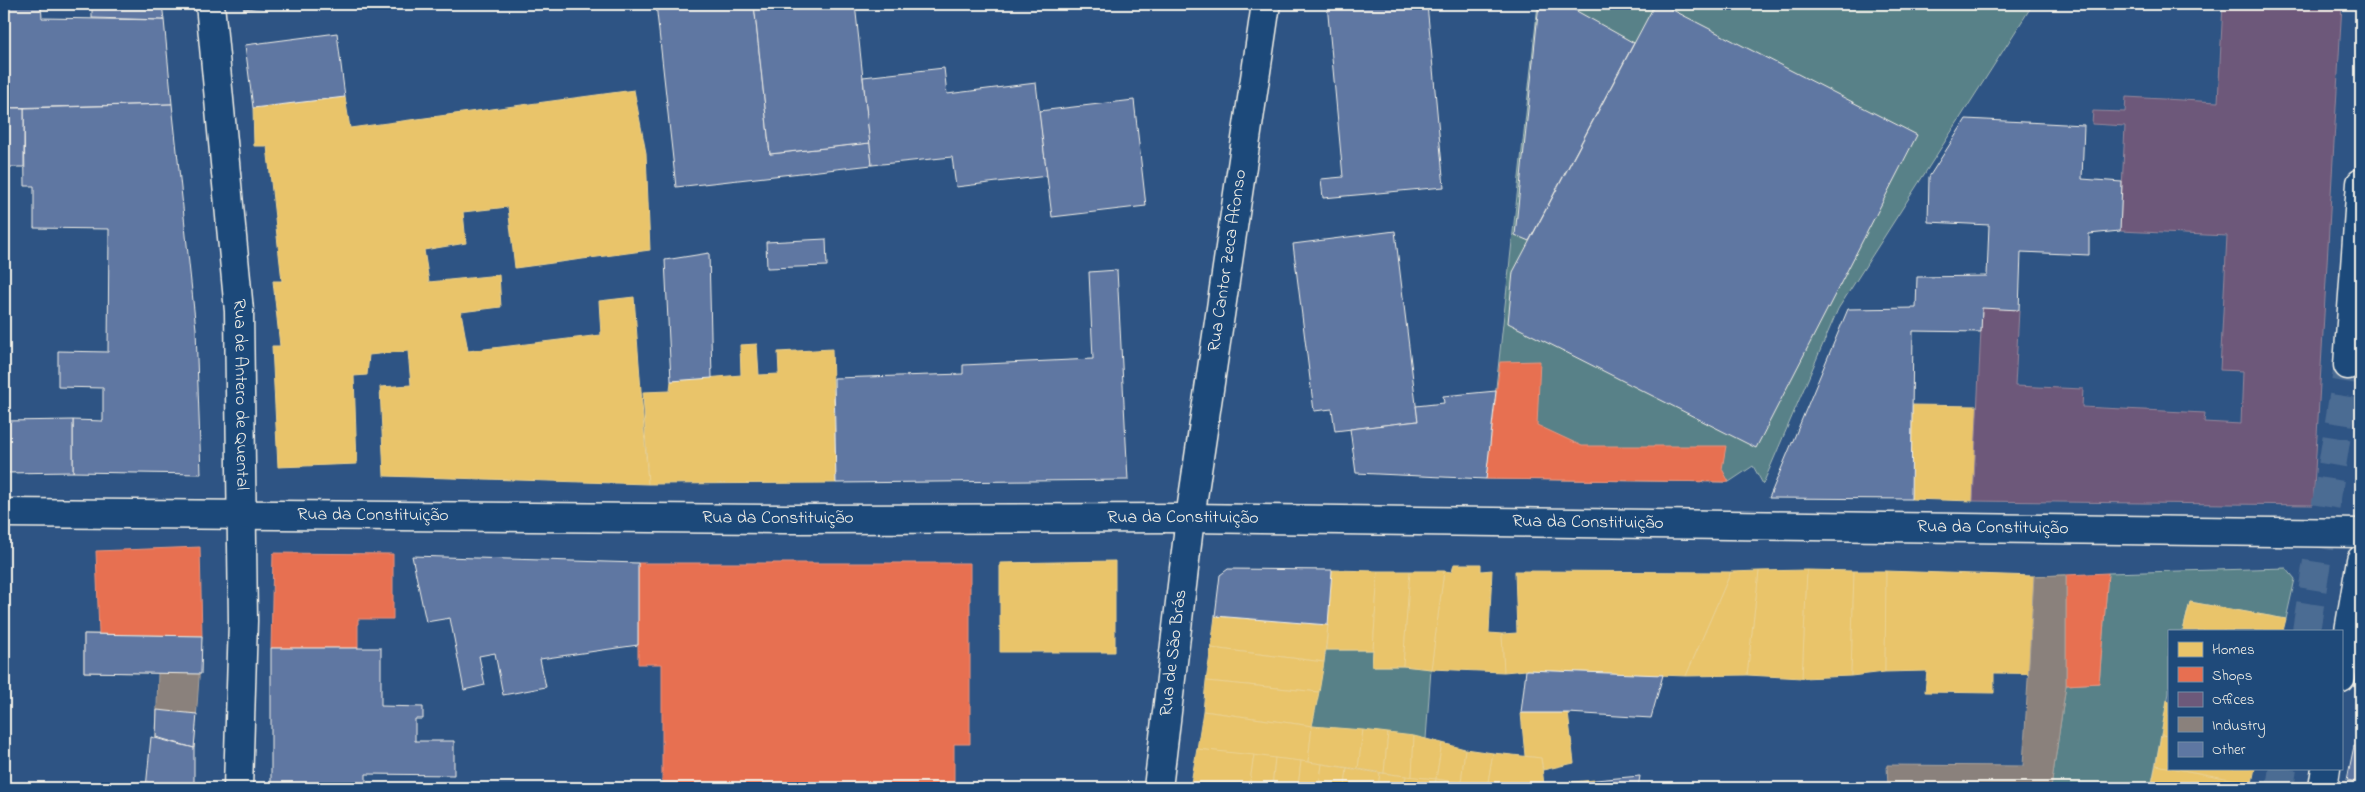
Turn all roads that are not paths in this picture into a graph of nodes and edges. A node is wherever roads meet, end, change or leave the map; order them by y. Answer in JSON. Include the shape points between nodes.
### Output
{"nodes":[{"id":1,"x":210,"y":4,"type":"edge"},
{"id":2,"x":1266,"y":4,"type":"edge"},
{"id":3,"x":2361,"y":183,"type":"edge"},
{"id":4,"x":2348,"y":364,"type":"tunnel mouth"},
{"id":5,"x":4,"y":513,"type":"edge"},
{"id":6,"x":242,"y":515,"type":"junction"},
{"id":7,"x":1190,"y":518,"type":"junction"},
{"id":8,"x":2361,"y":533,"type":"edge"},
{"id":9,"x":2361,"y":560,"type":"edge"},
{"id":10,"x":2342,"y":672,"type":"edge"},
{"id":11,"x":2326,"y":770,"type":"edge"},
{"id":12,"x":238,"y":788,"type":"edge"},
{"id":13,"x":1158,"y":788,"type":"edge"},
{"id":14,"x":2323,"y":788,"type":"edge"}],
"edges":[{"from":1,"to":6,"type":"main road","name":"Rua de Antero de Quental","via":[[239,312]]},
{"from":2,"to":7,"type":"main road","name":"Rua Cantor Zeca Afonso"},
{"from":3,"to":4,"type":"main road"},
{"from":5,"to":6,"type":"main road","name":"Rua da Constituição"},
{"from":6,"to":7,"type":"main road","name":"Rua da Constituição"},
{"from":6,"to":12,"type":"main road","name":"Rua de Antero de Quental","via":[[243,621]]},
{"from":7,"to":8,"type":"main road","name":"Rua da Constituição"},
{"from":7,"to":13,"type":"main road","name":"Rua de São Brás"},
{"from":9,"to":10,"type":"main road"},
{"from":11,"to":14,"type":"main road"}]}
